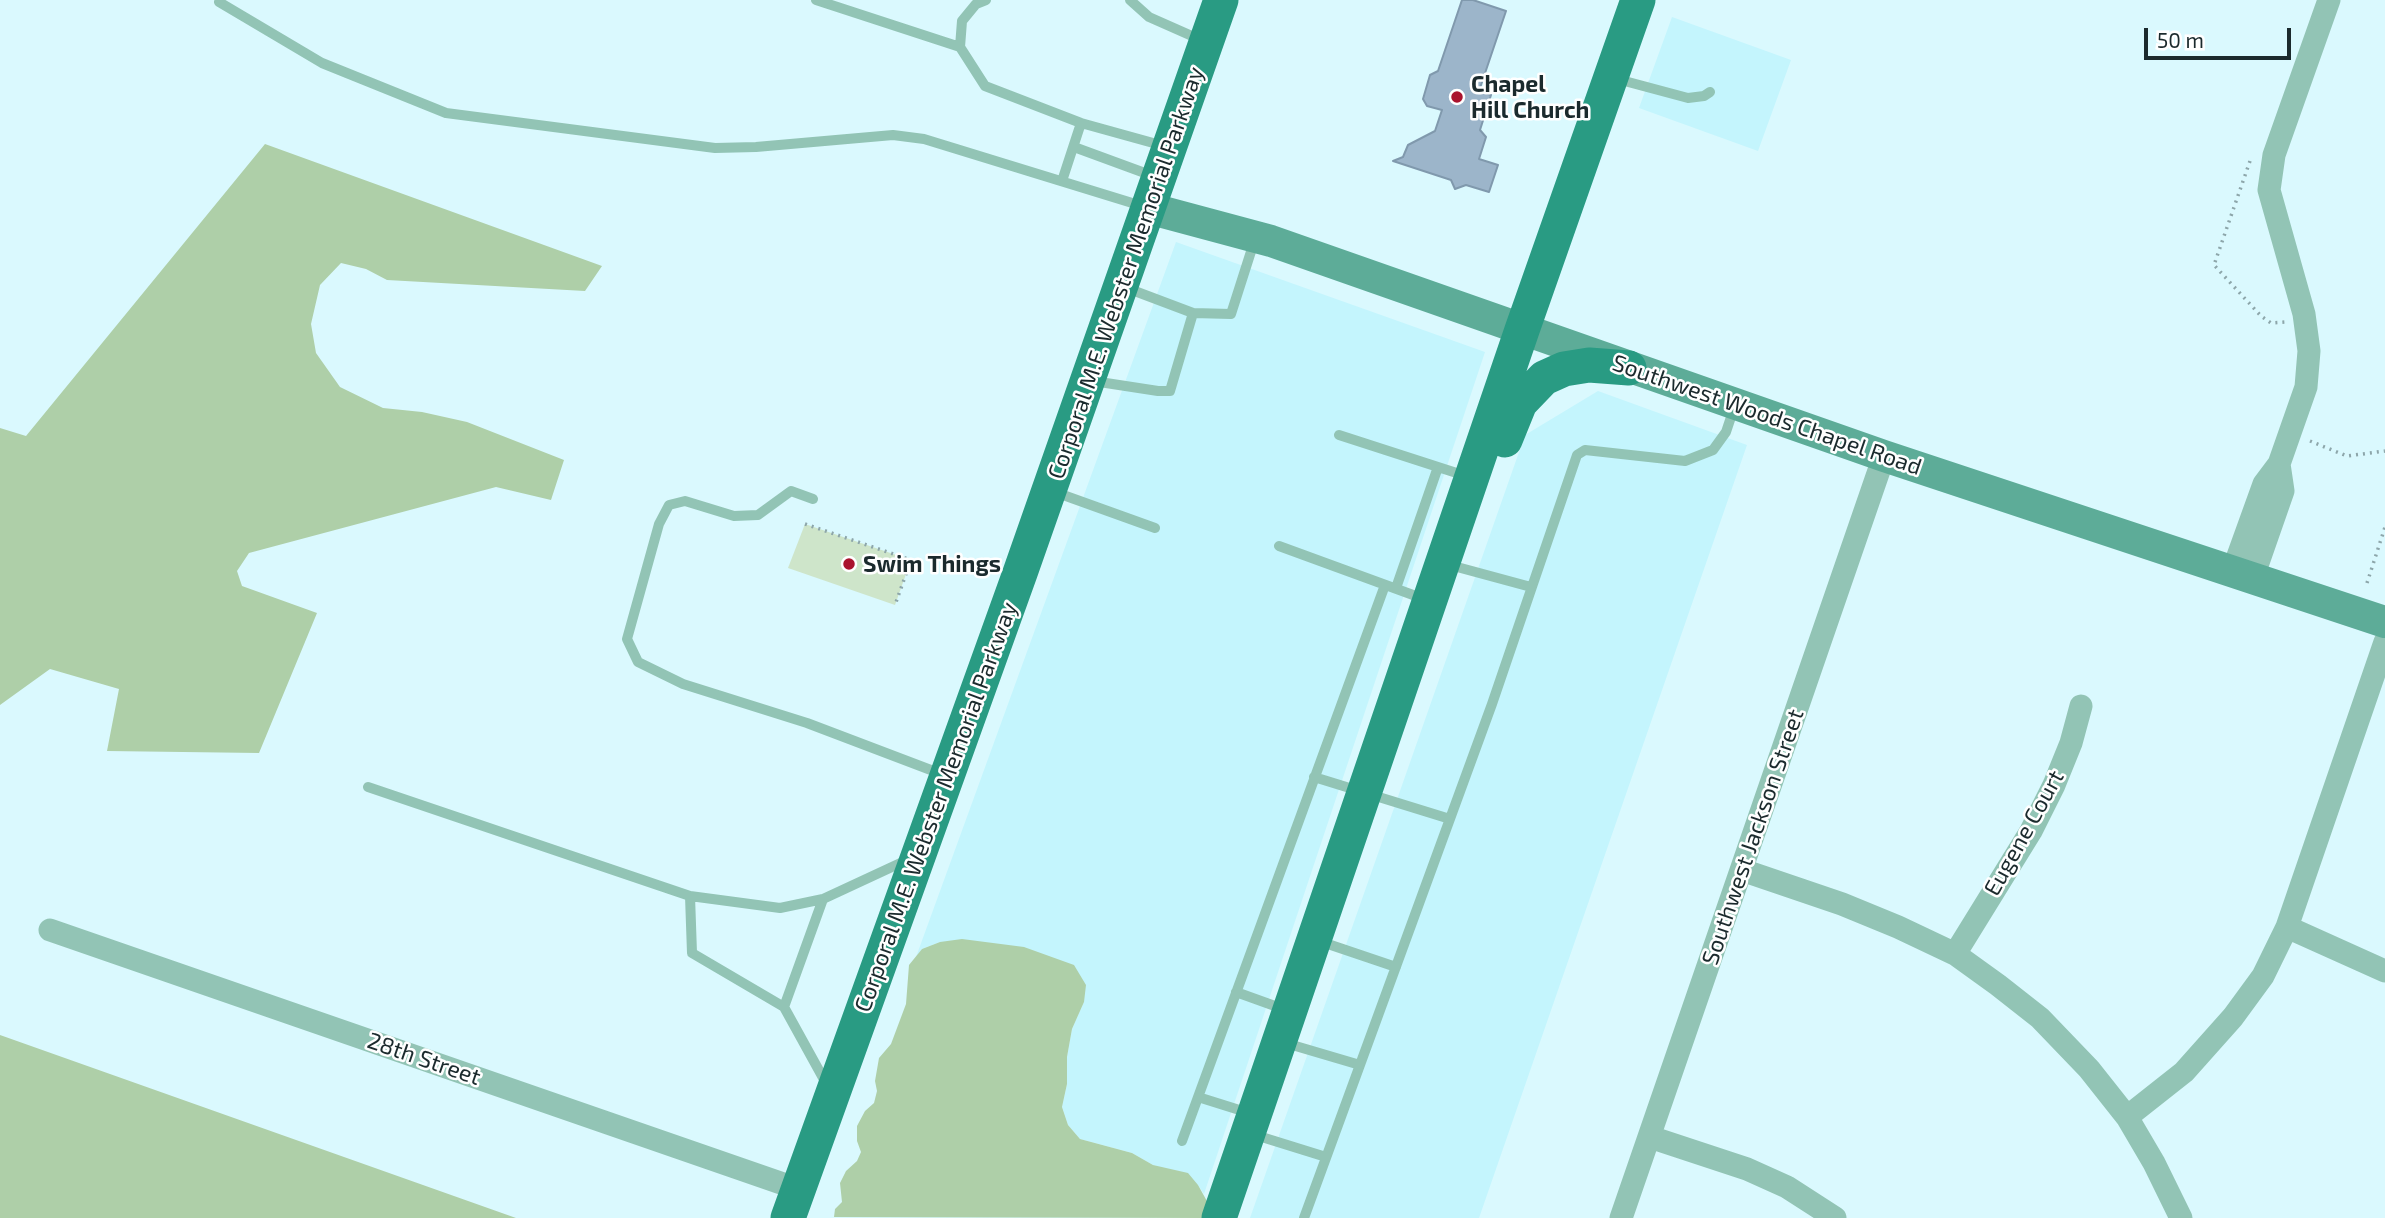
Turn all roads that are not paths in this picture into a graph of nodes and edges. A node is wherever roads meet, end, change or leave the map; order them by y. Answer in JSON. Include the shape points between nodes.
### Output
{"nodes":[{"id":1,"x":816,"y":0,"type":"edge"},
{"id":2,"x":986,"y":0,"type":"edge"},
{"id":3,"x":1130,"y":0,"type":"edge"},
{"id":4,"x":1221,"y":0,"type":"edge"},
{"id":5,"x":1638,"y":0,"type":"edge"},
{"id":6,"x":2329,"y":0,"type":"edge"},
{"id":7,"x":219,"y":2,"type":"edge"},
{"id":8,"x":1206,"y":42,"type":"junction"},
{"id":9,"x":960,"y":47,"type":"junction"},
{"id":10,"x":1611,"y":77,"type":"junction"},
{"id":11,"x":1710,"y":92,"type":"dead end"},
{"id":12,"x":1081,"y":123,"type":"junction"},
{"id":13,"x":1073,"y":147,"type":"junction"},
{"id":14,"x":1159,"y":178,"type":"junction"},
{"id":15,"x":1062,"y":181,"type":"junction"},
{"id":16,"x":1256,"y":236,"type":"junction"},
{"id":17,"x":1121,"y":286,"type":"junction"},
{"id":18,"x":1193,"y":313,"type":"junction"},
{"id":19,"x":1522,"y":330,"type":"junction"},
{"id":20,"x":1629,"y":368,"type":"junction"},
{"id":21,"x":1088,"y":380,"type":"junction"},
{"id":22,"x":1735,"y":405,"type":"junction"},
{"id":23,"x":1339,"y":435,"type":"dead end"},
{"id":24,"x":1884,"y":456,"type":"junction"},
{"id":25,"x":1438,"y":467,"type":"junction"},
{"id":26,"x":1471,"y":478,"type":"junction"},
{"id":27,"x":1050,"y":490,"type":"junction"},
{"id":28,"x":813,"y":499,"type":"dead end"},
{"id":29,"x":1155,"y":528,"type":"dead end"},
{"id":30,"x":1279,"y":546,"type":"dead end"},
{"id":31,"x":1442,"y":564,"type":"junction"},
{"id":32,"x":2243,"y":574,"type":"junction"},
{"id":33,"x":1391,"y":586,"type":"junction"},
{"id":34,"x":1531,"y":587,"type":"junction"},
{"id":35,"x":1430,"y":601,"type":"junction"},
{"id":36,"x":2385,"y":622,"type":"edge"},
{"id":37,"x":2385,"y":642,"type":"edge"},
{"id":38,"x":2081,"y":706,"type":"dead end"},
{"id":39,"x":947,"y":776,"type":"junction"},
{"id":40,"x":1314,"y":777,"type":"junction"},
{"id":41,"x":368,"y":786,"type":"dead end"},
{"id":42,"x":1364,"y":793,"type":"junction"},
{"id":43,"x":1450,"y":819,"type":"junction"},
{"id":44,"x":919,"y":854,"type":"junction"},
{"id":45,"x":1742,"y":870,"type":"junction"},
{"id":46,"x":690,"y":896,"type":"junction"},
{"id":47,"x":823,"y":899,"type":"junction"},
{"id":48,"x":2287,"y":927,"type":"junction"},
{"id":49,"x":50,"y":930,"type":"dead end"},
{"id":50,"x":1314,"y":940,"type":"junction"},
{"id":51,"x":1955,"y":954,"type":"junction"},
{"id":52,"x":1396,"y":967,"type":"junction"},
{"id":53,"x":2385,"y":971,"type":"edge"},
{"id":54,"x":1236,"y":992,"type":"junction"},
{"id":55,"x":784,"y":1007,"type":"junction"},
{"id":56,"x":1284,"y":1026,"type":"junction"},
{"id":57,"x":1360,"y":1065,"type":"junction"},
{"id":58,"x":832,"y":1094,"type":"junction"},
{"id":59,"x":1198,"y":1097,"type":"junction"},
{"id":60,"x":2127,"y":1117,"type":"junction"},
{"id":61,"x":1251,"y":1124,"type":"junction"},
{"id":62,"x":1650,"y":1137,"type":"junction"},
{"id":63,"x":1182,"y":1141,"type":"dead end"},
{"id":64,"x":1326,"y":1157,"type":"junction"},
{"id":65,"x":793,"y":1204,"type":"edge"},
{"id":66,"x":1219,"y":1218,"type":"edge"},
{"id":67,"x":1304,"y":1218,"type":"edge"},
{"id":68,"x":1622,"y":1218,"type":"edge"},
{"id":69,"x":1835,"y":1218,"type":"edge"},
{"id":70,"x":2181,"y":1218,"type":"edge"}],
"edges":[{"from":1,"to":9,"type":"lane"},
{"from":2,"to":9,"type":"lane","via":[[976,4],[962,21]]},
{"from":3,"to":8,"type":"lane","via":[[1149,17]]},
{"from":4,"to":8,"type":"main road","name":"Corporal M.E. Webster Memorial Parkway"},
{"from":5,"to":10,"type":"main road"},
{"from":6,"to":32,"type":"street","via":[[2274,155],[2269,190],[2304,314],[2309,351],[2306,387],[2279,464],[2283,491]]},
{"from":7,"to":15,"type":"lane","via":[[322,63],[446,113],[715,148],[893,135],[925,139]]},
{"from":8,"to":14,"type":"main road","name":"Corporal M.E. Webster Memorial Parkway"},
{"from":9,"to":12,"type":"lane","via":[[985,86]]},
{"from":10,"to":11,"type":"lane","via":[[1688,98]]},
{"from":10,"to":19,"type":"main road"},
{"from":12,"to":13,"type":"lane"},
{"from":12,"to":14,"type":"lane"},
{"from":13,"to":14,"type":"lane"},
{"from":13,"to":15,"type":"lane"},
{"from":14,"to":15,"type":"lane"},
{"from":14,"to":16,"type":"main road","name":"Southwest Woods Chapel Road"},
{"from":14,"to":17,"type":"main road","name":"Corporal M.E. Webster Memorial Parkway"},
{"from":16,"to":18,"type":"lane","via":[[1231,314]]},
{"from":16,"to":19,"type":"main road","name":"Southwest Woods Chapel Road"},
{"from":17,"to":18,"type":"lane"},
{"from":17,"to":21,"type":"main road","name":"Corporal M.E. Webster Memorial Parkway"},
{"from":18,"to":21,"type":"lane","via":[[1170,391]]},
{"from":19,"to":20,"type":"main road","name":"Southwest Woods Chapel Road"},
{"from":19,"to":26,"type":"main road"},
{"from":20,"to":22,"type":"main road","name":"Southwest Woods Chapel Road"},
{"from":20,"to":31,"type":"main road","via":[[1589,365],[1564,369],[1531,390],[1520,403],[1465,534]]},
{"from":21,"to":27,"type":"main road","name":"Corporal M.E. Webster Memorial Parkway"},
{"from":22,"to":24,"type":"main road","name":"Southwest Woods Chapel Road"},
{"from":22,"to":34,"type":"lane","via":[[1726,432],[1713,450],[1685,461],[1586,450],[1577,454]]},
{"from":23,"to":25,"type":"lane"},
{"from":24,"to":32,"type":"main road","name":"Southwest Woods Chapel Road"},
{"from":24,"to":45,"type":"street","name":"Southwest Jackson Street"},
{"from":25,"to":26,"type":"lane"},
{"from":25,"to":33,"type":"lane"},
{"from":26,"to":31,"type":"main road"},
{"from":27,"to":29,"type":"lane"},
{"from":27,"to":39,"type":"main road","name":"Corporal M.E. Webster Memorial Parkway"},
{"from":28,"to":39,"type":"lane","via":[[791,491],[758,515],[734,516],[685,501],[669,505],[659,524],[627,639],[638,662],[683,684],[807,723]]},
{"from":30,"to":33,"type":"lane"},
{"from":31,"to":34,"type":"lane"},
{"from":31,"to":35,"type":"main road"},
{"from":32,"to":36,"type":"main road","name":"Southwest Woods Chapel Road"},
{"from":33,"to":35,"type":"lane"},
{"from":33,"to":40,"type":"lane"},
{"from":34,"to":43,"type":"lane"},
{"from":35,"to":42,"type":"main road"},
{"from":37,"to":48,"type":"street"},
{"from":38,"to":51,"type":"street","name":"Eugene Court","via":[[2071,743],[2031,831]]},
{"from":39,"to":44,"type":"main road","name":"Corporal M.E. Webster Memorial Parkway"},
{"from":40,"to":42,"type":"lane"},
{"from":40,"to":54,"type":"lane"},
{"from":41,"to":46,"type":"lane"},
{"from":42,"to":43,"type":"lane"},
{"from":42,"to":50,"type":"main road"},
{"from":43,"to":52,"type":"lane"},
{"from":44,"to":47,"type":"lane"},
{"from":44,"to":58,"type":"main road","name":"Corporal M.E. Webster Memorial Parkway"},
{"from":45,"to":51,"type":"street","via":[[1842,904]]},
{"from":45,"to":62,"type":"street","name":"Southwest Jackson Street"},
{"from":46,"to":47,"type":"lane","via":[[780,908]]},
{"from":46,"to":55,"type":"lane","via":[[692,953]]},
{"from":47,"to":55,"type":"lane"},
{"from":48,"to":53,"type":"street"},
{"from":48,"to":60,"type":"street","via":[[2263,976],[2233,1017],[2184,1072]]},
{"from":49,"to":65,"type":"street","name":"28th Street"},
{"from":50,"to":52,"type":"lane"},
{"from":50,"to":56,"type":"main road"},
{"from":51,"to":60,"type":"street","via":[[2040,1018]]},
{"from":52,"to":57,"type":"lane"},
{"from":54,"to":56,"type":"lane"},
{"from":54,"to":59,"type":"lane"},
{"from":55,"to":58,"type":"lane"},
{"from":56,"to":57,"type":"lane"},
{"from":56,"to":61,"type":"main road"},
{"from":57,"to":64,"type":"lane"},
{"from":58,"to":65,"type":"main road","name":"Corporal M.E. Webster Memorial Parkway"},
{"from":59,"to":61,"type":"lane"},
{"from":59,"to":63,"type":"lane"},
{"from":60,"to":70,"type":"street"},
{"from":61,"to":64,"type":"lane"},
{"from":61,"to":66,"type":"main road"},
{"from":62,"to":68,"type":"street","name":"Southwest Jackson Street"},
{"from":62,"to":69,"type":"street","via":[[1748,1169]]},
{"from":64,"to":67,"type":"lane"}]}
